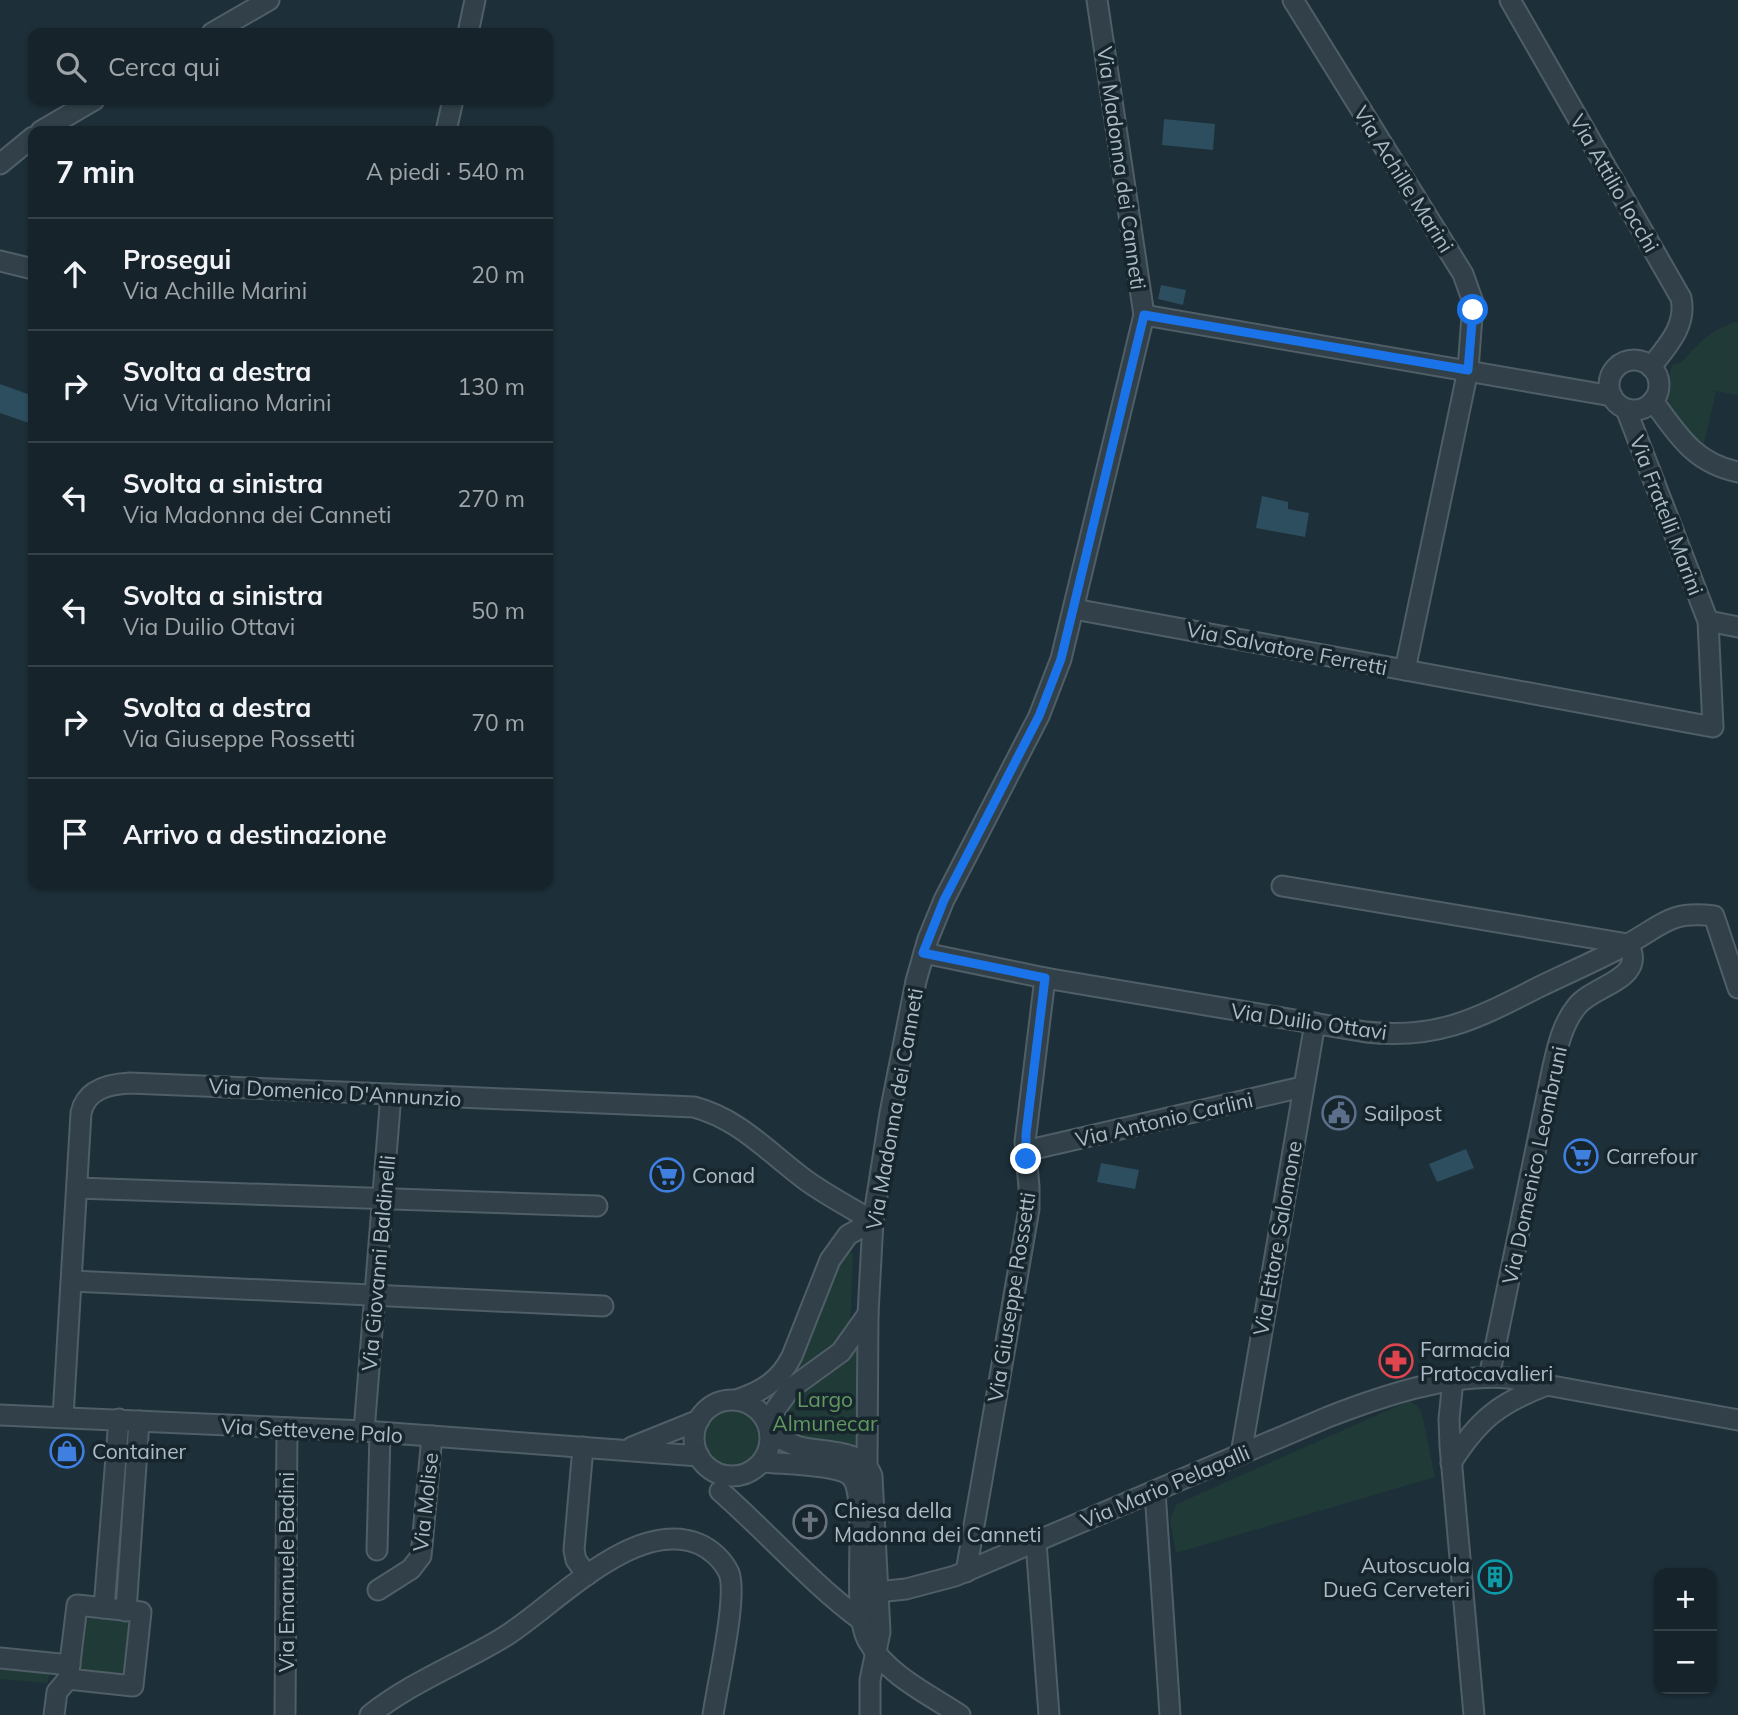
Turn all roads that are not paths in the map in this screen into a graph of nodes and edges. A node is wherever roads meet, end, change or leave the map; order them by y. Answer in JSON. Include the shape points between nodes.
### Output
{"nodes":[{"id":1,"x":269,"y":0,"type":"edge"},
{"id":2,"x":475,"y":0,"type":"edge"},
{"id":3,"x":1097,"y":0,"type":"edge"},
{"id":4,"x":1293,"y":0,"type":"edge"},
{"id":5,"x":1510,"y":0,"type":"edge"},
{"id":6,"x":221,"y":28,"type":"edge"},
{"id":7,"x":469,"y":28,"type":"edge"},
{"id":8,"x":85,"y":105,"type":"edge"},
{"id":9,"x":452,"y":105,"type":"edge"},
{"id":10,"x":50,"y":126,"type":"edge"},
{"id":11,"x":447,"y":126,"type":"edge"},
{"id":12,"x":28,"y":141,"type":"edge"},
{"id":13,"x":0,"y":164,"type":"edge"},
{"id":14,"x":0,"y":261,"type":"edge"},
{"id":15,"x":28,"y":268,"type":"edge"},
{"id":16,"x":1144,"y":315,"type":"junction"},
{"id":17,"x":1651,"y":367,"type":"junction"},
{"id":18,"x":1468,"y":370,"type":"junction"},
{"id":19,"x":1653,"y":401,"type":"junction"},
{"id":20,"x":1619,"y":402,"type":"junction"},
{"id":21,"x":1738,"y":472,"type":"edge"},
{"id":22,"x":1074,"y":609,"type":"junction"},
{"id":23,"x":1708,"y":621,"type":"junction"},
{"id":24,"x":1738,"y":627,"type":"edge"},
{"id":25,"x":1405,"y":670,"type":"junction"},
{"id":26,"x":1282,"y":886,"type":"dead end"},
{"id":27,"x":1628,"y":944,"type":"junction"},
{"id":28,"x":923,"y":953,"type":"junction"},
{"id":29,"x":1045,"y":978,"type":"junction"},
{"id":30,"x":1738,"y":988,"type":"edge"},
{"id":31,"x":1315,"y":1023,"type":"junction"},
{"id":32,"x":1302,"y":1087,"type":"junction"},
{"id":33,"x":391,"y":1094,"type":"junction"},
{"id":34,"x":1025,"y":1151,"type":"junction"},
{"id":35,"x":77,"y":1188,"type":"junction"},
{"id":36,"x":383,"y":1199,"type":"junction"},
{"id":37,"x":597,"y":1206,"type":"dead end"},
{"id":38,"x":873,"y":1221,"type":"junction"},
{"id":39,"x":72,"y":1281,"type":"junction"},
{"id":40,"x":375,"y":1296,"type":"junction"},
{"id":41,"x":603,"y":1306,"type":"dead end"},
{"id":42,"x":868,"y":1314,"type":"junction"},
{"id":43,"x":1489,"y":1377,"type":"junction"},
{"id":44,"x":1453,"y":1380,"type":"junction"},
{"id":45,"x":1547,"y":1385,"type":"junction"},
{"id":46,"x":736,"y":1400,"type":"junction"},
{"id":47,"x":0,"y":1415,"type":"edge"},
{"id":48,"x":63,"y":1417,"type":"junction"},
{"id":49,"x":129,"y":1420,"type":"junction"},
{"id":50,"x":699,"y":1420,"type":"junction"},
{"id":51,"x":1738,"y":1420,"type":"edge"},
{"id":52,"x":768,"y":1427,"type":"junction"},
{"id":53,"x":287,"y":1428,"type":"junction"},
{"id":54,"x":372,"y":1432,"type":"junction"},
{"id":55,"x":432,"y":1436,"type":"junction"},
{"id":56,"x":583,"y":1447,"type":"junction"},
{"id":57,"x":624,"y":1450,"type":"junction"},
{"id":58,"x":1241,"y":1454,"type":"junction"},
{"id":59,"x":699,"y":1456,"type":"junction"},
{"id":60,"x":763,"y":1462,"type":"junction"},
{"id":61,"x":1451,"y":1463,"type":"junction"},
{"id":62,"x":867,"y":1466,"type":"junction"},
{"id":63,"x":720,"y":1491,"type":"dead end"},
{"id":64,"x":1155,"y":1491,"type":"junction"},
{"id":65,"x":1036,"y":1542,"type":"junction"},
{"id":66,"x":377,"y":1550,"type":"dead end"},
{"id":67,"x":966,"y":1572,"type":"junction"},
{"id":68,"x":587,"y":1575,"type":"junction"},
{"id":69,"x":378,"y":1590,"type":"dead end"},
{"id":70,"x":877,"y":1592,"type":"junction"},
{"id":71,"x":104,"y":1608,"type":"junction"},
{"id":72,"x":127,"y":1611,"type":"junction"},
{"id":73,"x":861,"y":1620,"type":"junction"},
{"id":74,"x":876,"y":1652,"type":"junction"},
{"id":75,"x":0,"y":1658,"type":"edge"},
{"id":76,"x":69,"y":1672,"type":"junction"},
{"id":77,"x":54,"y":1715,"type":"edge"},
{"id":78,"x":285,"y":1715,"type":"edge"},
{"id":79,"x":370,"y":1715,"type":"edge"},
{"id":80,"x":713,"y":1715,"type":"edge"},
{"id":81,"x":870,"y":1715,"type":"edge"},
{"id":82,"x":960,"y":1715,"type":"edge"},
{"id":83,"x":1049,"y":1715,"type":"edge"},
{"id":84,"x":1170,"y":1715,"type":"edge"},
{"id":85,"x":1474,"y":1715,"type":"edge"}],
"edges":[{"from":1,"to":6,"type":"street"},
{"from":2,"to":7,"type":"street"},
{"from":3,"to":16,"type":"street","name":"Via Madonna dei Canneti"},
{"from":4,"to":18,"type":"street","name":"Via Achille Marini","via":[[1466,280],[1473,310]]},
{"from":5,"to":17,"type":"street","name":"Via Attilio Iocchi","via":[[1679,293],[1680,324]]},
{"from":8,"to":10,"type":"street"},
{"from":9,"to":11,"type":"street"},
{"from":12,"to":13,"type":"street"},
{"from":14,"to":15,"type":"street"},
{"from":16,"to":18,"type":"street"},
{"from":16,"to":22,"type":"street","name":"Via Madonna dei Canneti"},
{"from":17,"to":19,"type":"street","via":[[1659,387]]},
{"from":17,"to":20,"type":"street","via":[[1636,360],[1619,365],[1610,379]]},
{"from":18,"to":20,"type":"street"},
{"from":18,"to":25,"type":"street","name":"Via Salvatore Ferretti"},
{"from":19,"to":20,"type":"street","via":[[1641,410]]},
{"from":19,"to":21,"type":"street","via":[[1692,451],[1714,466]]},
{"from":20,"to":23,"type":"street","name":"Via Fratelli Marini"},
{"from":22,"to":25,"type":"street","name":"Via Salvatore Ferretti"},
{"from":22,"to":28,"type":"street","name":"Via Madonna dei Canneti","via":[[1045,701],[944,900]]},
{"from":23,"to":24,"type":"street"},
{"from":23,"to":25,"type":"street","name":"Via Fratelli Marini","via":[[1713,727]]},
{"from":26,"to":27,"type":"street"},
{"from":27,"to":30,"type":"street","name":"Via Duilio Ottavi","via":[[1675,917],[1714,916]]},
{"from":27,"to":31,"type":"street","name":"Via Duilio Ottavi","via":[[1458,1026],[1398,1034]]},
{"from":27,"to":43,"type":"street","name":"Via Domenico Leombruni","via":[[1633,960],[1630,970],[1583,1000],[1561,1038]]},
{"from":28,"to":29,"type":"street","name":"Via Duilio Ottavi"},
{"from":28,"to":38,"type":"street","name":"Via Madonna dei Canneti"},
{"from":29,"to":31,"type":"street","name":"Via Duilio Ottavi"},
{"from":29,"to":34,"type":"street","name":"Via Giuseppe Rossetti"},
{"from":31,"to":32,"type":"street","name":"Via Ettore Salomone"},
{"from":32,"to":34,"type":"street","name":"Via Antonio Carlini"},
{"from":32,"to":58,"type":"street","name":"Via Ettore Salomone"},
{"from":33,"to":35,"type":"street","name":"Via Domenico D'Annunzio","via":[[130,1083],[110,1086],[93,1093],[82,1108]]},
{"from":33,"to":36,"type":"street","name":"Via Giovanni Baldinelli"},
{"from":33,"to":38,"type":"street","name":"Via Domenico D'Annunzio","via":[[694,1107],[731,1122],[807,1181]]},
{"from":34,"to":67,"type":"street","name":"Via Giuseppe Rossetti","via":[[1028,1209]]},
{"from":35,"to":36,"type":"street"},
{"from":35,"to":39,"type":"street","name":"Via Domenico D'Annunzio"},
{"from":36,"to":37,"type":"street"},
{"from":36,"to":40,"type":"street","name":"Via Giovanni Baldinelli"},
{"from":38,"to":42,"type":"street","name":"Via Madonna dei Canneti"},
{"from":38,"to":46,"type":"street","via":[[848,1235],[830,1260],[785,1370],[762,1390]]},
{"from":39,"to":40,"type":"street"},
{"from":39,"to":48,"type":"street","name":"Via Domenico D'Annunzio"},
{"from":40,"to":41,"type":"street"},
{"from":40,"to":54,"type":"street","name":"Via Giovanni Baldinelli"},
{"from":42,"to":52,"type":"street","via":[[841,1352],[790,1389]]},
{"from":42,"to":62,"type":"street","name":"Via Madonna dei Canneti"},
{"from":43,"to":44,"type":"street","name":"Via Mario Pelagalli"},
{"from":43,"to":45,"type":"street","name":"Via Mario Pelagalli"},
{"from":44,"to":58,"type":"street","name":"Via Mario Pelagalli","via":[[1355,1407]]},
{"from":44,"to":61,"type":"street"},
{"from":45,"to":51,"type":"street","name":"Via Mario Pelagalli"},
{"from":45,"to":61,"type":"street","via":[[1512,1399],[1488,1416]]},
{"from":46,"to":50,"type":"street","via":[[713,1405]]},
{"from":46,"to":52,"type":"street","via":[[755,1407]]},
{"from":47,"to":48,"type":"street","name":"Via Settevene Palo"},
{"from":48,"to":49,"type":"street","name":"Via Settevene Palo"},
{"from":49,"to":53,"type":"street","name":"Via Settevene Palo"},
{"from":49,"to":71,"type":"street"},
{"from":49,"to":72,"type":"street"},
{"from":50,"to":57,"type":"street","name":"Via Settevene Palo"},
{"from":50,"to":59,"type":"street","via":[[694,1440]]},
{"from":52,"to":60,"type":"street","via":[[769,1450]]},
{"from":52,"to":62,"type":"street","via":[[794,1446],[850,1455]]},
{"from":53,"to":54,"type":"street","name":"Via Settevene Palo"},
{"from":53,"to":78,"type":"street","name":"Via Emanuele Badini"},
{"from":54,"to":55,"type":"street","name":"Via Settevene Palo"},
{"from":54,"to":66,"type":"street","name":"Via Giovanni Baldinelli"},
{"from":55,"to":56,"type":"street","name":"Via Settevene Palo"},
{"from":55,"to":69,"type":"street","name":"Via Molise","via":[[423,1550],[411,1569]]},
{"from":56,"to":57,"type":"street","name":"Via Settevene Palo"},
{"from":56,"to":68,"type":"street","via":[[574,1550]]},
{"from":57,"to":59,"type":"street","name":"Via Settevene Palo"},
{"from":58,"to":64,"type":"street","name":"Via Mario Pelagalli"},
{"from":59,"to":60,"type":"street","via":[[713,1471],[726,1476],[744,1475]]},
{"from":60,"to":73,"type":"street","via":[[836,1470],[855,1481],[860,1500]]},
{"from":61,"to":85,"type":"street"},
{"from":62,"to":70,"type":"street","via":[[873,1480]]},
{"from":63,"to":73,"type":"street"},
{"from":64,"to":65,"type":"street","name":"Via Mario Pelagalli"},
{"from":64,"to":84,"type":"street"},
{"from":65,"to":67,"type":"street","name":"Via Mario Pelagalli"},
{"from":65,"to":83,"type":"street"},
{"from":67,"to":70,"type":"street","name":"Via Mario Pelagalli"},
{"from":68,"to":79,"type":"street","via":[[505,1636],[413,1685]]},
{"from":68,"to":80,"type":"street","via":[[633,1549],[674,1539],[708,1548],[719,1559],[729,1574],[731,1602]]},
{"from":70,"to":74,"type":"street","via":[[880,1632]]},
{"from":71,"to":72,"type":"street"},
{"from":71,"to":76,"type":"street","via":[[77,1605]]},
{"from":72,"to":76,"type":"street","via":[[141,1612],[133,1686]]},
{"from":73,"to":74,"type":"street"},
{"from":74,"to":81,"type":"street"},
{"from":74,"to":82,"type":"street","via":[[906,1679]]},
{"from":75,"to":76,"type":"street"},
{"from":76,"to":77,"type":"street","via":[[57,1692]]}]}
